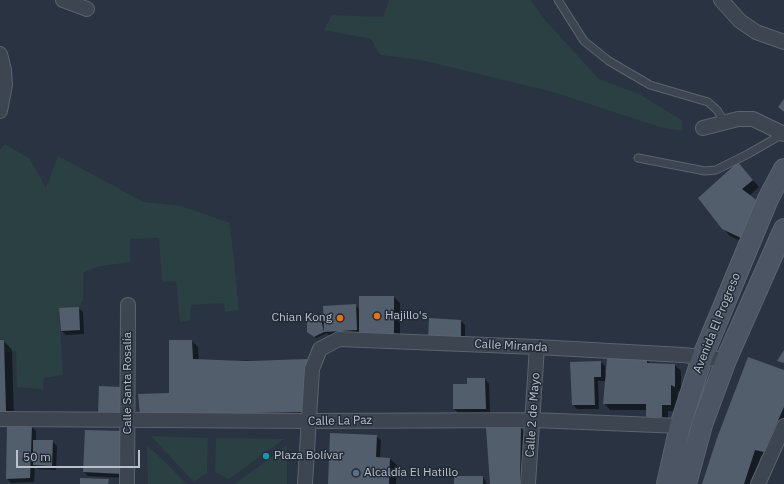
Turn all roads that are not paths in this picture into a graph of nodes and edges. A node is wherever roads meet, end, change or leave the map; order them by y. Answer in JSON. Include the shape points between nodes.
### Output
{"nodes":[{"id":1,"x":63,"y":0,"type":"edge"},
{"id":2,"x":558,"y":0,"type":"edge"},
{"id":3,"x":721,"y":0,"type":"edge"},
{"id":4,"x":87,"y":9,"type":"dead end"},
{"id":5,"x":784,"y":42,"type":"edge"},
{"id":6,"x":0,"y":54,"type":"edge"},
{"id":7,"x":0,"y":111,"type":"edge"},
{"id":8,"x":725,"y":123,"type":"junction"},
{"id":9,"x":703,"y":128,"type":"dead end"},
{"id":10,"x":783,"y":134,"type":"edge"},
{"id":11,"x":638,"y":158,"type":"dead end"},
{"id":12,"x":784,"y":169,"type":"edge"},
{"id":13,"x":784,"y":229,"type":"edge"},
{"id":14,"x":128,"y":305,"type":"dead end"},
{"id":15,"x":537,"y":347,"type":"junction"},
{"id":16,"x":702,"y":358,"type":"junction"},
{"id":17,"x":726,"y":360,"type":"junction"},
{"id":18,"x":0,"y":419,"type":"edge"},
{"id":19,"x":127,"y":420,"type":"junction"},
{"id":20,"x":534,"y":420,"type":"junction"},
{"id":21,"x":309,"y":421,"type":"junction"},
{"id":22,"x":680,"y":426,"type":"junction"},
{"id":23,"x":784,"y":426,"type":"edge"},
{"id":24,"x":127,"y":484,"type":"edge"},
{"id":25,"x":305,"y":484,"type":"edge"},
{"id":26,"x":528,"y":484,"type":"edge"},
{"id":27,"x":667,"y":484,"type":"edge"},
{"id":28,"x":686,"y":484,"type":"edge"},
{"id":29,"x":758,"y":484,"type":"edge"}],
"edges":[{"from":1,"to":4,"type":"street"},
{"from":2,"to":8,"type":"lane","via":[[584,41],[609,61],[650,84],[708,102]]},
{"from":3,"to":5,"type":"street","via":[[740,21],[756,32]]},
{"from":6,"to":7,"type":"street","via":[[5,85]]},
{"from":8,"to":9,"type":"street"},
{"from":8,"to":10,"type":"street","via":[[738,119],[753,119]]},
{"from":10,"to":11,"type":"lane","via":[[716,170],[706,171]]},
{"from":12,"to":16,"type":"street","name":"Avenida El Progreso","via":[[768,199]]},
{"from":13,"to":17,"type":"street","name":"Avenida El Progreso"},
{"from":14,"to":19,"type":"street","name":"Calle Santa Rosalía"},
{"from":15,"to":16,"type":"street","name":"Calle Miranda"},
{"from":15,"to":20,"type":"street","name":"Calle 2 de Mayo"},
{"from":15,"to":21,"type":"street","name":"Calle Miranda","via":[[339,339],[320,350],[312,369]]},
{"from":16,"to":17,"type":"street","name":"Calle Miranda"},
{"from":16,"to":22,"type":"street","name":"Avenida El Progreso"},
{"from":17,"to":28,"type":"street","name":"Avenida El Progreso","via":[[702,426]]},
{"from":18,"to":19,"type":"street","name":"Calle La Paz"},
{"from":19,"to":21,"type":"street","name":"Calle La Paz"},
{"from":19,"to":24,"type":"street","name":"Calle Santa Rosalía"},
{"from":20,"to":21,"type":"street","name":"Calle La Paz"},
{"from":20,"to":22,"type":"street","name":"Calle La Paz"},
{"from":20,"to":26,"type":"street","name":"Calle 2 de Mayo"},
{"from":21,"to":25,"type":"street","name":"Calle Miranda"},
{"from":22,"to":27,"type":"street","name":"Avenida El Progreso"},
{"from":23,"to":29,"type":"street"}]}
